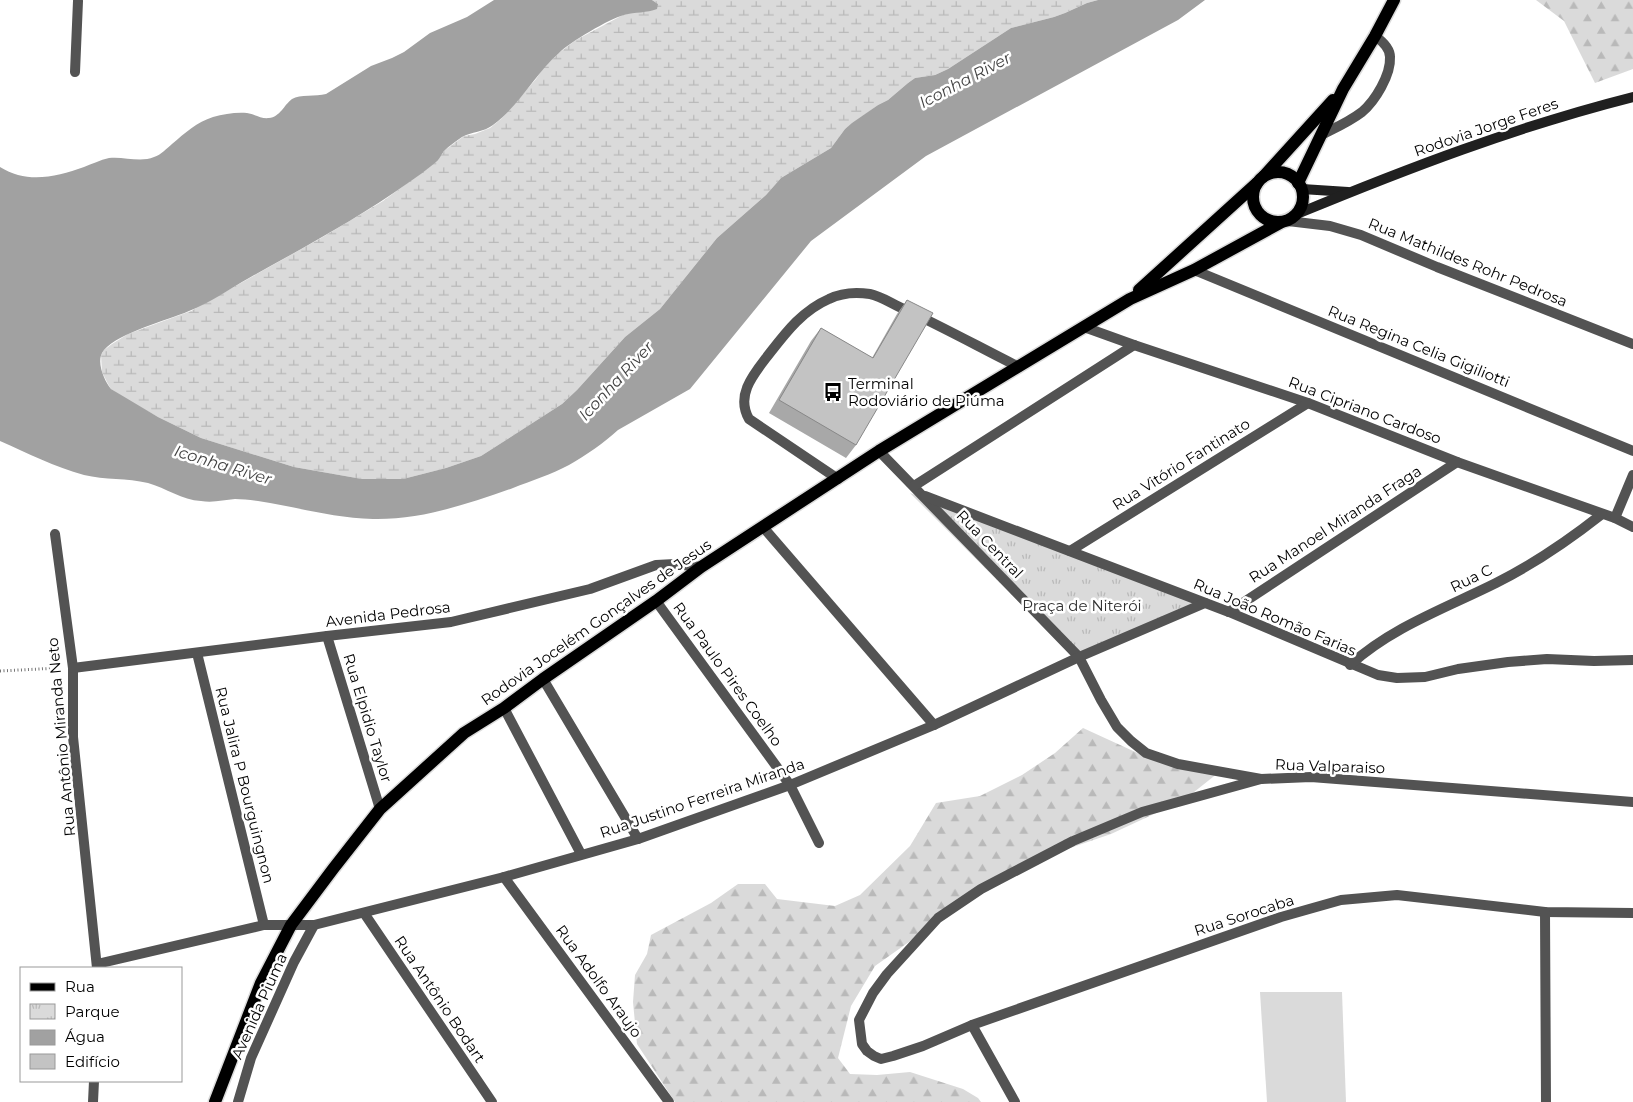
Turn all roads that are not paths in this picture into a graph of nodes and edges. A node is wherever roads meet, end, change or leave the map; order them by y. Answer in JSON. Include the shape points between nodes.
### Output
{"nodes":[{"id":1,"x":78,"y":0,"type":"edge"},
{"id":2,"x":1394,"y":0,"type":"edge"},
{"id":3,"x":1375,"y":36,"type":"junction"},
{"id":4,"x":75,"y":72,"type":"dead end"},
{"id":5,"x":1343,"y":89,"type":"junction"},
{"id":6,"x":1633,"y":97,"type":"edge"},
{"id":7,"x":1320,"y":135,"type":"junction"},
{"id":8,"x":1260,"y":180,"type":"junction"},
{"id":9,"x":1300,"y":186,"type":"junction"},
{"id":10,"x":1351,"y":192,"type":"junction"},
{"id":11,"x":1288,"y":219,"type":"junction"},
{"id":12,"x":1194,"y":270,"type":"junction"},
{"id":13,"x":1130,"y":299,"type":"junction"},
{"id":14,"x":1084,"y":327,"type":"junction"},
{"id":15,"x":1633,"y":344,"type":"edge"},
{"id":16,"x":1134,"y":346,"type":"junction"},
{"id":17,"x":1020,"y":367,"type":"junction"},
{"id":18,"x":1308,"y":403,"type":"junction"},
{"id":19,"x":1633,"y":451,"type":"edge"},
{"id":20,"x":879,"y":452,"type":"junction"},
{"id":21,"x":1457,"y":462,"type":"junction"},
{"id":22,"x":1633,"y":475,"type":"edge"},
{"id":23,"x":838,"y":479,"type":"junction"},
{"id":24,"x":914,"y":486,"type":"junction"},
{"id":25,"x":921,"y":495,"type":"junction"},
{"id":26,"x":1602,"y":514,"type":"junction"},
{"id":27,"x":1614,"y":518,"type":"junction"},
{"id":28,"x":763,"y":526,"type":"junction"},
{"id":29,"x":1633,"y":527,"type":"edge"},
{"id":30,"x":55,"y":534,"type":"dead end"},
{"id":31,"x":1070,"y":552,"type":"junction"},
{"id":32,"x":701,"y":567,"type":"junction"},
{"id":33,"x":656,"y":600,"type":"junction"},
{"id":34,"x":1205,"y":603,"type":"junction"},
{"id":35,"x":1229,"y":612,"type":"junction"},
{"id":36,"x":327,"y":636,"type":"junction"},
{"id":37,"x":197,"y":653,"type":"junction"},
{"id":38,"x":1079,"y":657,"type":"junction"},
{"id":39,"x":1633,"y":660,"type":"edge"},
{"id":40,"x":1350,"y":665,"type":"junction"},
{"id":41,"x":72,"y":668,"type":"junction"},
{"id":42,"x":543,"y":679,"type":"junction"},
{"id":43,"x":504,"y":708,"type":"junction"},
{"id":44,"x":934,"y":724,"type":"junction"},
{"id":45,"x":1261,"y":779,"type":"junction"},
{"id":46,"x":790,"y":785,"type":"junction"},
{"id":47,"x":1630,"y":801,"type":"edge"},
{"id":48,"x":380,"y":809,"type":"junction"},
{"id":49,"x":638,"y":839,"type":"junction"},
{"id":50,"x":819,"y":843,"type":"dead end"},
{"id":51,"x":581,"y":854,"type":"junction"},
{"id":52,"x":504,"y":877,"type":"junction"},
{"id":53,"x":1545,"y":912,"type":"junction"},
{"id":54,"x":364,"y":913,"type":"junction"},
{"id":55,"x":1633,"y":913,"type":"edge"},
{"id":56,"x":264,"y":925,"type":"junction"},
{"id":57,"x":291,"y":925,"type":"junction"},
{"id":58,"x":314,"y":925,"type":"junction"},
{"id":59,"x":97,"y":966,"type":"edge"},
{"id":60,"x":972,"y":1025,"type":"junction"},
{"id":61,"x":94,"y":1082,"type":"edge"},
{"id":62,"x":93,"y":1102,"type":"edge"},
{"id":63,"x":215,"y":1102,"type":"edge"},
{"id":64,"x":238,"y":1102,"type":"edge"},
{"id":65,"x":492,"y":1102,"type":"edge"},
{"id":66,"x":669,"y":1102,"type":"edge"},
{"id":67,"x":1015,"y":1102,"type":"edge"},
{"id":68,"x":1546,"y":1102,"type":"edge"}],
"edges":[{"from":1,"to":4,"type":"street"},
{"from":2,"to":3,"type":"main road","name":"Rodovia Jocelém Gonçalves de Jesus"},
{"from":3,"to":5,"type":"main road","name":"Rodovia Jocelém Gonçalves de Jesus"},
{"from":3,"to":7,"type":"street","via":[[1384,43],[1391,56],[1381,87],[1364,110]]},
{"from":5,"to":7,"type":"main road","name":"Rodovia Jocelém Gonçalves de Jesus"},
{"from":5,"to":8,"type":"main road","name":"Rodovia Jocelém Gonçalves de Jesus"},
{"from":6,"to":10,"type":"main road","name":"Rodovia Jorge Feres","via":[[1454,152]]},
{"from":7,"to":9,"type":"main road","name":"Rodovia Jocelém Gonçalves de Jesus"},
{"from":8,"to":9,"type":"main road","via":[[1276,172],[1285,173]]},
{"from":8,"to":11,"type":"main road","via":[[1253,199],[1259,214],[1266,220]]},
{"from":8,"to":13,"type":"main road","name":"Rodovia Jocelém Gonçalves de Jesus"},
{"from":9,"to":10,"type":"main road","name":"Rodovia Jorge Feres"},
{"from":9,"to":11,"type":"main road","via":[[1301,208]]},
{"from":10,"to":11,"type":"main road","name":"Rodovia Jorge Feres"},
{"from":11,"to":12,"type":"main road","name":"Rodovia Jocelém Gonçalves de Jesus"},
{"from":11,"to":15,"type":"street","name":"Rua Mathildes Rohr Pedrosa","via":[[1330,226],[1362,236]]},
{"from":12,"to":13,"type":"main road","name":"Rodovia Jocelém Gonçalves de Jesus"},
{"from":12,"to":19,"type":"street","name":"Rua Regina Celia Gigiliotti"},
{"from":13,"to":14,"type":"main road","name":"Rodovia Jocelém Gonçalves de Jesus"},
{"from":14,"to":16,"type":"street","name":"Rua Cipriano Cardoso"},
{"from":14,"to":17,"type":"main road","name":"Rodovia Jocelém Gonçalves de Jesus"},
{"from":16,"to":18,"type":"street","name":"Rua Cipriano Cardoso"},
{"from":16,"to":24,"type":"street"},
{"from":17,"to":20,"type":"main road","name":"Rodovia Jocelém Gonçalves de Jesus"},
{"from":17,"to":23,"type":"street","via":[[871,294],[848,293],[829,298],[789,328],[753,376],[745,390],[745,412],[749,419]]},
{"from":18,"to":21,"type":"street","name":"Rua Cipriano Cardoso"},
{"from":18,"to":31,"type":"street","name":"Rua Vitório Fantinato"},
{"from":20,"to":23,"type":"main road","name":"Rodovia Jocelém Gonçalves de Jesus"},
{"from":20,"to":24,"type":"street","name":"Rua Central"},
{"from":21,"to":26,"type":"street","name":"Rua Cipriano Cardoso"},
{"from":21,"to":35,"type":"street","name":"Rua Manoel Miranda Fraga"},
{"from":22,"to":27,"type":"street"},
{"from":23,"to":28,"type":"main road","name":"Rodovia Jocelém Gonçalves de Jesus"},
{"from":24,"to":25,"type":"street","name":"Rua Central"},
{"from":25,"to":31,"type":"street","name":"Rua João Romão Farias"},
{"from":25,"to":38,"type":"street","name":"Rua Central"},
{"from":26,"to":27,"type":"street","name":"Rua Cipriano Cardoso"},
{"from":26,"to":40,"type":"street","name":"Rua C","via":[[1551,552],[1412,623],[1366,650]]},
{"from":27,"to":29,"type":"street","name":"Rua Cipriano Cardoso"},
{"from":28,"to":32,"type":"main road","name":"Rodovia Jocelém Gonçalves de Jesus"},
{"from":28,"to":44,"type":"street"},
{"from":30,"to":41,"type":"street","name":"Rua Antônio Miranda Neto"},
{"from":31,"to":34,"type":"street","name":"Rua João Romão Farias"},
{"from":32,"to":33,"type":"main road","name":"Rodovia Jocelém Gonçalves de Jesus"},
{"from":32,"to":36,"type":"street","name":"Avenida Pedrosa","via":[[656,566],[590,590],[451,622]]},
{"from":33,"to":42,"type":"main road","name":"Rodovia Jocelém Gonçalves de Jesus"},
{"from":33,"to":46,"type":"street","name":"Rua Paulo Pires Coelho"},
{"from":34,"to":35,"type":"street","name":"Rua João Romão Farias"},
{"from":34,"to":38,"type":"street","name":"Rua Justino Ferreira Miranda"},
{"from":35,"to":40,"type":"street","name":"Rua João Romão Farias"},
{"from":36,"to":37,"type":"street","name":"Avenida Pedrosa"},
{"from":36,"to":48,"type":"street","name":"Rua Elpidio Taylor"},
{"from":37,"to":41,"type":"street","name":"Avenida Pedrosa"},
{"from":37,"to":56,"type":"street","name":"Rua Jalira P Bourguingnon"},
{"from":38,"to":44,"type":"street","name":"Rua Justino Ferreira Miranda"},
{"from":38,"to":45,"type":"street","name":"Rua Valparaiso","via":[[1117,727],[1146,753],[1178,764]]},
{"from":39,"to":40,"type":"street","name":"Rua João Romão Farias","via":[[1547,659],[1458,669],[1426,677],[1397,678]]},
{"from":41,"to":59,"type":"street","name":"Rua Antônio Miranda Neto","via":[[73,737]]},
{"from":42,"to":43,"type":"main road","name":"Rodovia Jocelém Gonçalves de Jesus"},
{"from":42,"to":49,"type":"street"},
{"from":43,"to":48,"type":"main road","name":"Rodovia Jocelém Gonçalves de Jesus","via":[[464,733]]},
{"from":43,"to":51,"type":"street"},
{"from":44,"to":46,"type":"street","name":"Rua Justino Ferreira Miranda"},
{"from":45,"to":47,"type":"street","name":"Rua Valparaiso","via":[[1311,777]]},
{"from":45,"to":60,"type":"street","name":"Rua Sorocaba","via":[[1142,812],[1073,841],[981,889],[938,918],[872,993],[859,1020],[862,1044],[867,1051],[881,1058],[915,1049]]},
{"from":46,"to":49,"type":"street","name":"Rua Justino Ferreira Miranda"},
{"from":46,"to":50,"type":"street","name":"Rua Paulo Pires Coelho"},
{"from":48,"to":57,"type":"main road","name":"Rodovia Jocelém Gonçalves de Jesus"},
{"from":49,"to":51,"type":"street","name":"Rua Justino Ferreira Miranda"},
{"from":51,"to":52,"type":"street","name":"Rua Justino Ferreira Miranda"},
{"from":52,"to":54,"type":"street","name":"Rua Justino Ferreira Miranda"},
{"from":52,"to":66,"type":"street","name":"Rua Adolfo Araujo"},
{"from":53,"to":55,"type":"street","name":"Rua Sorocaba"},
{"from":53,"to":60,"type":"street","name":"Rua Sorocaba","via":[[1397,895],[1341,900],[1281,917]]},
{"from":53,"to":68,"type":"street"},
{"from":54,"to":58,"type":"street","name":"Rua Justino Ferreira Miranda"},
{"from":54,"to":65,"type":"street","name":"Rua Antônio Bodart"},
{"from":56,"to":57,"type":"street","name":"Rua Justino Ferreira Miranda"},
{"from":56,"to":59,"type":"street","name":"Rua Justino Ferreira Miranda"},
{"from":57,"to":58,"type":"street","name":"Rua Justino Ferreira Miranda"},
{"from":57,"to":63,"type":"main road","name":"Rodovia Jocelém Gonçalves de Jesus","via":[[261,983]]},
{"from":58,"to":64,"type":"street","name":"Avenida Piuma","via":[[251,1058]]},
{"from":60,"to":67,"type":"street"},
{"from":61,"to":62,"type":"street"}]}
